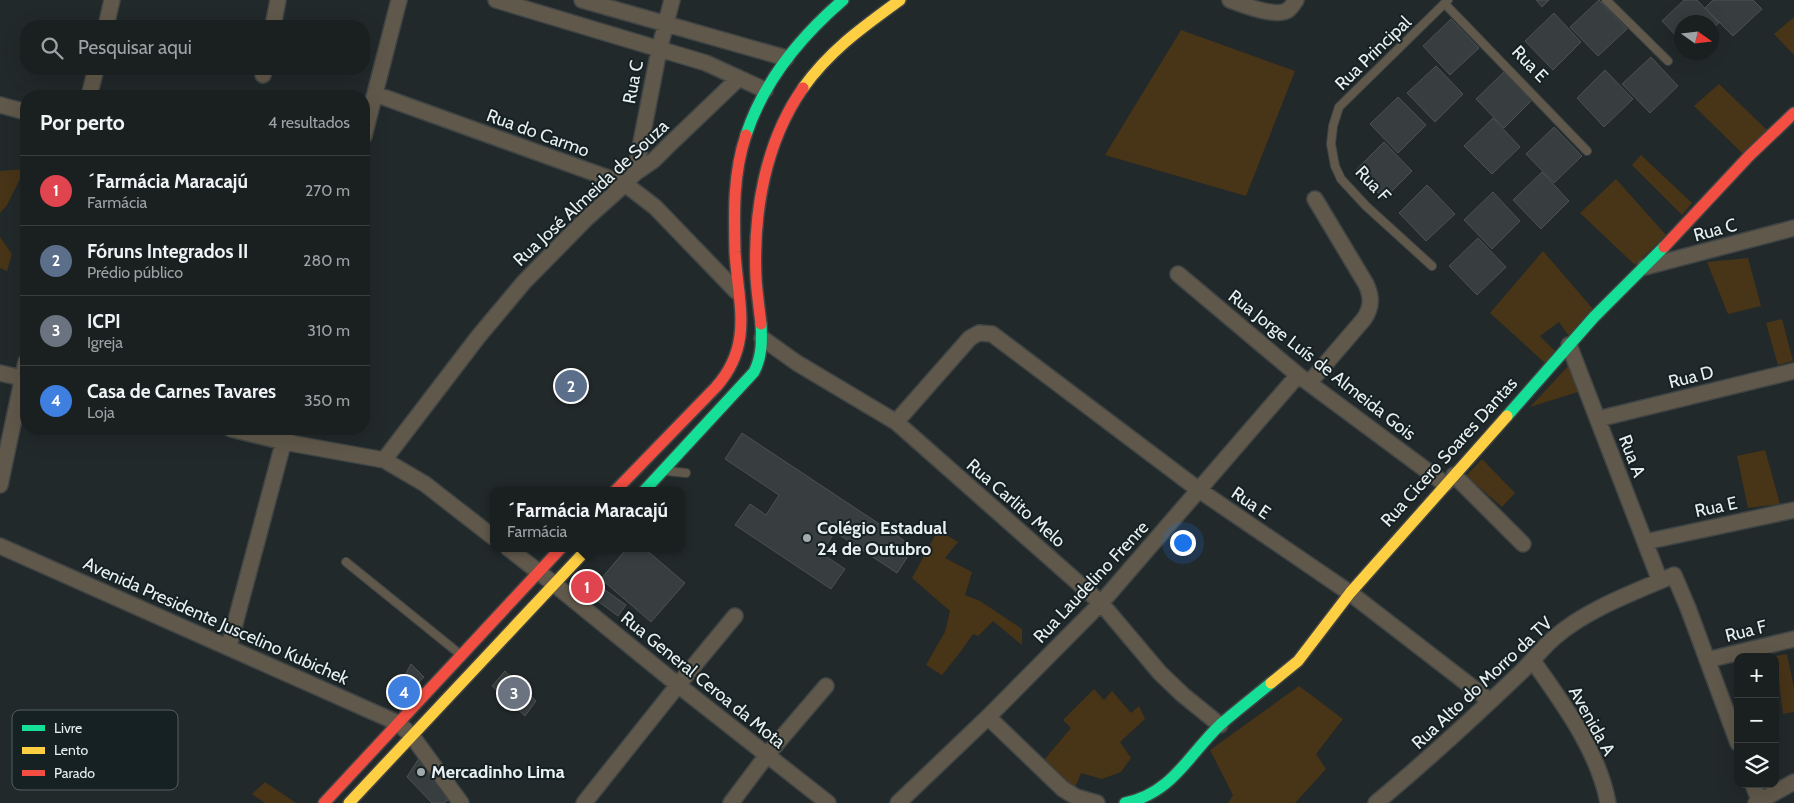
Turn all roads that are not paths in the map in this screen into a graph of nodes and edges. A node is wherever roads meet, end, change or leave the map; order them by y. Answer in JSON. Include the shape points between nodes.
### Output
{"nodes":[{"id":1,"x":112,"y":0,"type":"edge"},
{"id":2,"x":278,"y":0,"type":"edge"},
{"id":3,"x":400,"y":0,"type":"edge"},
{"id":4,"x":496,"y":0,"type":"edge"},
{"id":5,"x":582,"y":0,"type":"edge"},
{"id":6,"x":672,"y":0,"type":"edge"},
{"id":7,"x":843,"y":0,"type":"edge"},
{"id":8,"x":900,"y":0,"type":"edge"},
{"id":9,"x":1230,"y":0,"type":"edge"},
{"id":10,"x":1296,"y":0,"type":"edge"},
{"id":11,"x":1606,"y":0,"type":"edge"},
{"id":12,"x":1447,"y":2,"type":"edge"},
{"id":13,"x":545,"y":7,"type":"edge"},
{"id":14,"x":107,"y":20,"type":"edge"},
{"id":15,"x":274,"y":20,"type":"edge"},
{"id":16,"x":666,"y":23,"type":"junction"},
{"id":17,"x":659,"y":50,"type":"junction"},
{"id":18,"x":786,"y":58,"type":"junction"},
{"id":19,"x":1668,"y":62,"type":"dead end"},
{"id":20,"x":94,"y":75,"type":"edge"},
{"id":21,"x":739,"y":78,"type":"junction"},
{"id":22,"x":91,"y":90,"type":"edge"},
{"id":23,"x":765,"y":90,"type":"junction"},
{"id":24,"x":375,"y":94,"type":"junction"},
{"id":25,"x":0,"y":105,"type":"edge"},
{"id":26,"x":1339,"y":107,"type":"joint"},
{"id":27,"x":20,"y":110,"type":"edge"},
{"id":28,"x":1794,"y":112,"type":"edge"},
{"id":29,"x":370,"y":113,"type":"edge"},
{"id":30,"x":1586,"y":151,"type":"dead end"},
{"id":31,"x":630,"y":179,"type":"junction"},
{"id":32,"x":1315,"y":199,"type":"dead end"},
{"id":33,"x":1794,"y":228,"type":"edge"},
{"id":34,"x":1432,"y":266,"type":"dead end"},
{"id":35,"x":1645,"y":267,"type":"junction"},
{"id":36,"x":1178,"y":274,"type":"dead end"},
{"id":37,"x":738,"y":292,"type":"junction"},
{"id":38,"x":762,"y":338,"type":"junction"},
{"id":39,"x":1569,"y":345,"type":"junction"},
{"id":40,"x":1794,"y":371,"type":"edge"},
{"id":41,"x":0,"y":373,"type":"edge"},
{"id":42,"x":20,"y":378,"type":"edge"},
{"id":43,"x":1304,"y":379,"type":"junction"},
{"id":44,"x":20,"y":397,"type":"edge"},
{"id":45,"x":1598,"y":419,"type":"junction"},
{"id":46,"x":896,"y":422,"type":"junction"},
{"id":47,"x":285,"y":435,"type":"edge"},
{"id":48,"x":384,"y":460,"type":"junction"},
{"id":49,"x":662,"y":471,"type":"junction"},
{"id":50,"x":686,"y":473,"type":"dead end"},
{"id":51,"x":1449,"y":479,"type":"junction"},
{"id":52,"x":0,"y":485,"type":"edge"},
{"id":53,"x":619,"y":487,"type":"edge"},
{"id":54,"x":648,"y":487,"type":"edge"},
{"id":55,"x":1199,"y":490,"type":"junction"},
{"id":56,"x":1794,"y":510,"type":"edge"},
{"id":57,"x":490,"y":535,"type":"edge"},
{"id":58,"x":1645,"y":542,"type":"junction"},
{"id":59,"x":1523,"y":544,"type":"dead end"},
{"id":60,"x":0,"y":546,"type":"edge"},
{"id":61,"x":513,"y":552,"type":"edge"},
{"id":62,"x":557,"y":552,"type":"edge"},
{"id":63,"x":584,"y":552,"type":"edge"},
{"id":64,"x":346,"y":562,"type":"dead end"},
{"id":65,"x":539,"y":572,"type":"junction"},
{"id":66,"x":1667,"y":578,"type":"junction"},
{"id":67,"x":554,"y":584,"type":"junction"},
{"id":68,"x":1350,"y":593,"type":"junction"},
{"id":69,"x":1101,"y":603,"type":"junction"},
{"id":70,"x":735,"y":616,"type":"dead end"},
{"id":71,"x":1794,"y":639,"type":"edge"},
{"id":72,"x":229,"y":646,"type":"junction"},
{"id":73,"x":462,"y":656,"type":"junction"},
{"id":74,"x":1707,"y":660,"type":"junction"},
{"id":75,"x":1532,"y":661,"type":"junction"},
{"id":76,"x":678,"y":685,"type":"junction"},
{"id":77,"x":826,"y":686,"type":"dead end"},
{"id":78,"x":1490,"y":701,"type":"junction"},
{"id":79,"x":988,"y":717,"type":"junction"},
{"id":80,"x":398,"y":723,"type":"junction"},
{"id":81,"x":1220,"y":725,"type":"junction"},
{"id":82,"x":1734,"y":731,"type":"edge"},
{"id":83,"x":412,"y":736,"type":"junction"},
{"id":84,"x":767,"y":755,"type":"junction"},
{"id":85,"x":1794,"y":782,"type":"edge"},
{"id":86,"x":1754,"y":788,"type":"edge"},
{"id":87,"x":1758,"y":801,"type":"edge"},
{"id":88,"x":324,"y":803,"type":"edge"},
{"id":89,"x":349,"y":803,"type":"edge"},
{"id":90,"x":461,"y":803,"type":"edge"},
{"id":91,"x":584,"y":803,"type":"edge"},
{"id":92,"x":730,"y":803,"type":"edge"},
{"id":93,"x":828,"y":803,"type":"edge"},
{"id":94,"x":898,"y":803,"type":"edge"},
{"id":95,"x":1096,"y":803,"type":"edge"},
{"id":96,"x":1125,"y":803,"type":"edge"},
{"id":97,"x":1376,"y":803,"type":"edge"},
{"id":98,"x":1608,"y":803,"type":"edge"}],
"edges":[{"from":1,"to":14,"type":"street"},
{"from":2,"to":15,"type":"street"},
{"from":3,"to":24,"type":"street"},
{"from":4,"to":13,"type":"street"},
{"from":5,"to":16,"type":"street"},
{"from":6,"to":16,"type":"street","name":"Rua C"},
{"from":7,"to":18,"type":"main road"},
{"from":8,"to":38,"type":"main road","via":[[837,48],[817,70],[791,105],[778,136],[762,188],[756,240]]},
{"from":9,"to":10,"type":"street","via":[[1255,9],[1281,12],[1288,10]]},
{"from":11,"to":19,"type":"lane"},
{"from":12,"to":26,"type":"lane","name":"Rua Principal"},
{"from":12,"to":30,"type":"lane","name":"Rua E"},
{"from":13,"to":17,"type":"street"},
{"from":16,"to":17,"type":"street","name":"Rua C"},
{"from":16,"to":18,"type":"street"},
{"from":17,"to":21,"type":"street","via":[[706,63]]},
{"from":17,"to":31,"type":"street","name":"Rua C"},
{"from":18,"to":23,"type":"main road"},
{"from":20,"to":22,"type":"street"},
{"from":21,"to":23,"type":"street"},
{"from":21,"to":31,"type":"street","name":"Rua José Almeida de Souza"},
{"from":23,"to":37,"type":"main road","via":[[742,145],[737,175],[734,212]]},
{"from":24,"to":29,"type":"street"},
{"from":24,"to":31,"type":"street","name":"Rua do Carmo"},
{"from":25,"to":27,"type":"street"},
{"from":26,"to":34,"type":"lane","name":"Rua F","via":[[1330,144],[1342,179],[1366,206]]},
{"from":28,"to":35,"type":"main road","name":"Rua Cicero Soares Dantas"},
{"from":31,"to":37,"type":"street","name":"Rua do Carmo"},
{"from":31,"to":48,"type":"street","name":"Rua José Almeida de Souza","via":[[586,218],[524,282]]},
{"from":32,"to":43,"type":"street","name":"Rua Laudelino Frenre","via":[[1366,284],[1371,299],[1364,319]]},
{"from":33,"to":35,"type":"street","name":"Rua C"},
{"from":35,"to":39,"type":"main road","name":"Rua Cicero Soares Dantas"},
{"from":36,"to":43,"type":"street","name":"Rua Jorge Luís de Almeida Gois"},
{"from":37,"to":53,"type":"main road","via":[[741,332],[735,359],[728,372]]},
{"from":38,"to":46,"type":"street","name":"Rua Carlito Melo","via":[[796,363]]},
{"from":38,"to":49,"type":"main road","via":[[754,372]]},
{"from":39,"to":45,"type":"street","name":"Rua A"},
{"from":39,"to":51,"type":"main road","name":"Rua Cicero Soares Dantas"},
{"from":40,"to":45,"type":"street","name":"Rua D"},
{"from":41,"to":42,"type":"street"},
{"from":43,"to":51,"type":"street","name":"Rua Jorge Luís de Almeida Gois"},
{"from":43,"to":55,"type":"street","name":"Rua Laudelino Frenre"},
{"from":44,"to":52,"type":"street"},
{"from":45,"to":58,"type":"street","name":"Rua A"},
{"from":46,"to":55,"type":"street","name":"Rua E","via":[[970,338],[979,333],[992,334]]},
{"from":46,"to":69,"type":"street","name":"Rua Carlito Melo"},
{"from":47,"to":48,"type":"street"},
{"from":47,"to":72,"type":"street"},
{"from":48,"to":57,"type":"street","via":[[425,484]]},
{"from":49,"to":50,"type":"lane"},
{"from":49,"to":54,"type":"main road"},
{"from":51,"to":59,"type":"street","name":"Rua Jorge Luís de Almeida Gois"},
{"from":51,"to":68,"type":"main road","name":"Rua Cicero Soares Dantas"},
{"from":55,"to":68,"type":"street","name":"Rua E"},
{"from":55,"to":69,"type":"street","name":"Rua Laudelino Frenre"},
{"from":56,"to":58,"type":"street","name":"Rua E"},
{"from":58,"to":66,"type":"street","name":"Rua A"},
{"from":60,"to":72,"type":"street","name":"Avenida Presidente Juscelino Kubichek"},
{"from":61,"to":65,"type":"street","name":"Rua General Ceroa da Mota"},
{"from":62,"to":65,"type":"main road"},
{"from":63,"to":67,"type":"main road"},
{"from":64,"to":73,"type":"lane"},
{"from":65,"to":67,"type":"street","name":"Rua General Ceroa da Mota"},
{"from":65,"to":73,"type":"main road"},
{"from":66,"to":74,"type":"street","name":"Rua A","via":[[1688,608]]},
{"from":66,"to":75,"type":"street","name":"Rua Alto do Morro da TV","via":[[1582,618],[1556,636]]},
{"from":67,"to":76,"type":"street","name":"Rua General Ceroa da Mota"},
{"from":67,"to":83,"type":"main road"},
{"from":68,"to":78,"type":"street","name":"Rua E"},
{"from":68,"to":81,"type":"main road","name":"Rua Cicero Soares Dantas","via":[[1298,661]]},
{"from":69,"to":79,"type":"street","name":"Rua Laudelino Frenre"},
{"from":69,"to":81,"type":"street","name":"Rua Carlito Melo","via":[[1160,673]]},
{"from":70,"to":76,"type":"street"},
{"from":71,"to":74,"type":"street","name":"Rua F"},
{"from":72,"to":80,"type":"street","name":"Avenida Presidente Juscelino Kubichek"},
{"from":73,"to":80,"type":"main road"},
{"from":74,"to":82,"type":"street","name":"Rua A"},
{"from":75,"to":78,"type":"street","name":"Rua Alto do Morro da TV"},
{"from":75,"to":98,"type":"street","name":"Avenida A","via":[[1579,728]]},
{"from":76,"to":84,"type":"street","name":"Rua General Ceroa da Mota"},
{"from":76,"to":91,"type":"street"},
{"from":77,"to":84,"type":"street"},
{"from":78,"to":97,"type":"street","name":"Rua Alto do Morro da TV"},
{"from":79,"to":94,"type":"street","name":"Rua Laudelino Frenre"},
{"from":79,"to":95,"type":"street","via":[[1070,794]]},
{"from":80,"to":83,"type":"street","name":"Avenida Presidente Juscelino Kubichek"},
{"from":80,"to":88,"type":"main road"},
{"from":81,"to":96,"type":"main road","name":"Rua Cicero Soares Dantas","via":[[1172,779],[1140,800]]},
{"from":83,"to":89,"type":"main road"},
{"from":83,"to":90,"type":"street","name":"Avenida Presidente Juscelino Kubichek"},
{"from":84,"to":92,"type":"street"},
{"from":84,"to":93,"type":"street","name":"Rua General Ceroa da Mota"},
{"from":85,"to":87,"type":"street"},
{"from":86,"to":87,"type":"street"}]}
